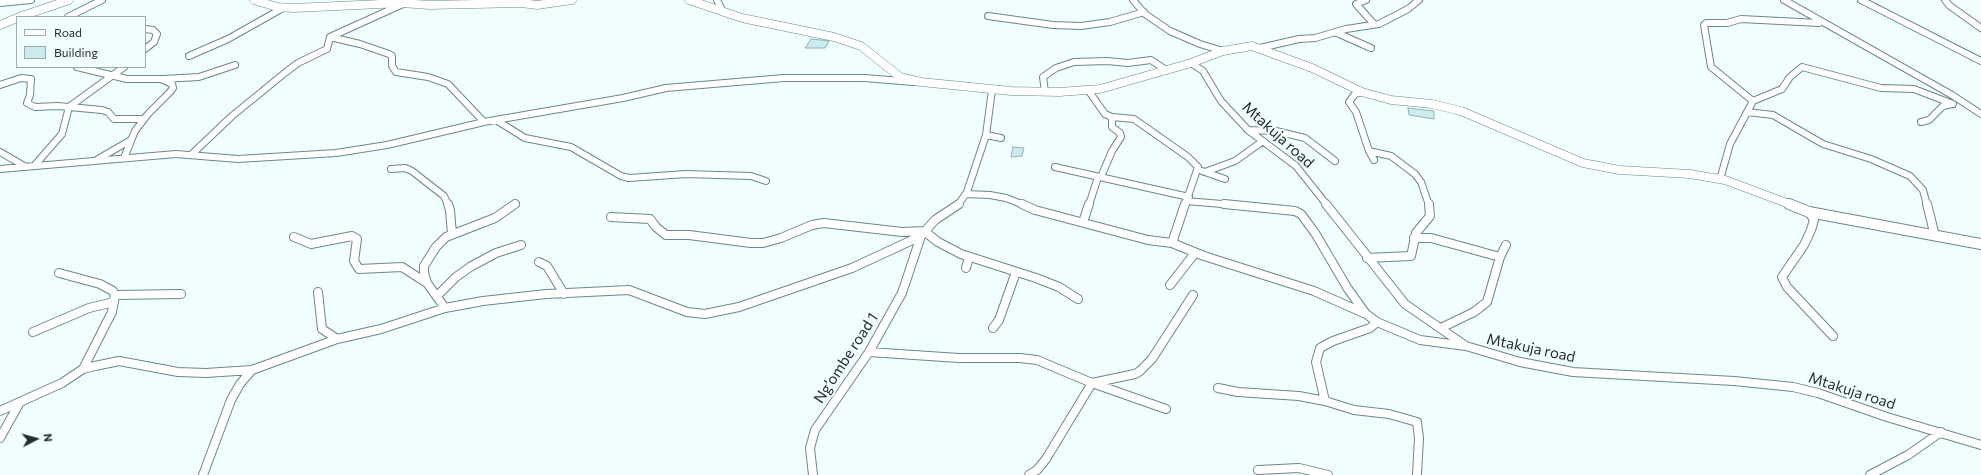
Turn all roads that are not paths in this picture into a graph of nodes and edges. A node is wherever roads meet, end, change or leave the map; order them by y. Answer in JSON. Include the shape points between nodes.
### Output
{"nodes":[{"id":1,"x":31,"y":0,"type":"edge"},
{"id":2,"x":69,"y":0,"type":"edge"},
{"id":3,"x":102,"y":0,"type":"edge"},
{"id":4,"x":254,"y":0,"type":"edge"},
{"id":5,"x":572,"y":0,"type":"edge"},
{"id":6,"x":689,"y":0,"type":"edge"},
{"id":7,"x":717,"y":0,"type":"edge"},
{"id":8,"x":1134,"y":0,"type":"edge"},
{"id":9,"x":1366,"y":0,"type":"edge"},
{"id":10,"x":1419,"y":0,"type":"edge"},
{"id":11,"x":1784,"y":0,"type":"edge"},
{"id":12,"x":1862,"y":0,"type":"edge"},
{"id":13,"x":1944,"y":0,"type":"edge"},
{"id":14,"x":0,"y":3,"type":"edge"},
{"id":15,"x":339,"y":3,"type":"edge"},
{"id":16,"x":405,"y":3,"type":"junction"},
{"id":17,"x":283,"y":8,"type":"junction"},
{"id":18,"x":722,"y":10,"type":"junction"},
{"id":19,"x":1144,"y":12,"type":"junction"},
{"id":20,"x":21,"y":16,"type":"edge"},
{"id":21,"x":70,"y":16,"type":"edge"},
{"id":22,"x":988,"y":16,"type":"dead end"},
{"id":23,"x":16,"y":18,"type":"edge"},
{"id":24,"x":1374,"y":24,"type":"junction"},
{"id":25,"x":1824,"y":24,"type":"junction"},
{"id":26,"x":0,"y":25,"type":"edge"},
{"id":27,"x":1981,"y":28,"type":"edge"},
{"id":28,"x":146,"y":29,"type":"edge"},
{"id":29,"x":1337,"y":33,"type":"junction"},
{"id":30,"x":330,"y":37,"type":"junction"},
{"id":31,"x":146,"y":48,"type":"edge"},
{"id":32,"x":1260,"y":48,"type":"junction"},
{"id":33,"x":1371,"y":48,"type":"dead end"},
{"id":34,"x":1223,"y":51,"type":"junction"},
{"id":35,"x":189,"y":56,"type":"dead end"},
{"id":36,"x":1981,"y":61,"type":"edge"},
{"id":37,"x":1191,"y":63,"type":"junction"},
{"id":38,"x":235,"y":65,"type":"dead end"},
{"id":39,"x":81,"y":68,"type":"edge"},
{"id":40,"x":123,"y":68,"type":"edge"},
{"id":41,"x":1166,"y":70,"type":"junction"},
{"id":42,"x":112,"y":76,"type":"junction"},
{"id":43,"x":161,"y":79,"type":"junction"},
{"id":44,"x":921,"y":82,"type":"junction"},
{"id":45,"x":0,"y":85,"type":"edge"},
{"id":46,"x":992,"y":90,"type":"junction"},
{"id":47,"x":1088,"y":90,"type":"junction"},
{"id":48,"x":1045,"y":92,"type":"junction"},
{"id":49,"x":1362,"y":92,"type":"junction"},
{"id":50,"x":1753,"y":100,"type":"junction"},
{"id":51,"x":1953,"y":104,"type":"junction"},
{"id":52,"x":1968,"y":105,"type":"junction"},
{"id":53,"x":69,"y":107,"type":"junction"},
{"id":54,"x":1747,"y":112,"type":"junction"},
{"id":55,"x":1981,"y":114,"type":"edge"},
{"id":56,"x":1112,"y":117,"type":"junction"},
{"id":57,"x":144,"y":119,"type":"junction"},
{"id":58,"x":496,"y":120,"type":"junction"},
{"id":59,"x":484,"y":122,"type":"junction"},
{"id":60,"x":1920,"y":122,"type":"dead end"},
{"id":61,"x":1248,"y":130,"type":"junction"},
{"id":62,"x":986,"y":135,"type":"junction"},
{"id":63,"x":1001,"y":138,"type":"dead end"},
{"id":64,"x":131,"y":140,"type":"junction"},
{"id":65,"x":1263,"y":141,"type":"junction"},
{"id":66,"x":0,"y":152,"type":"edge"},
{"id":67,"x":1368,"y":152,"type":"junction"},
{"id":68,"x":192,"y":154,"type":"junction"},
{"id":69,"x":124,"y":158,"type":"junction"},
{"id":70,"x":1374,"y":160,"type":"dead end"},
{"id":71,"x":96,"y":161,"type":"junction"},
{"id":72,"x":1335,"y":161,"type":"dead end"},
{"id":73,"x":34,"y":166,"type":"junction"},
{"id":74,"x":26,"y":167,"type":"junction"},
{"id":75,"x":1055,"y":167,"type":"dead end"},
{"id":76,"x":0,"y":169,"type":"edge"},
{"id":77,"x":391,"y":169,"type":"dead end"},
{"id":78,"x":1202,"y":171,"type":"junction"},
{"id":79,"x":1100,"y":177,"type":"junction"},
{"id":80,"x":1717,"y":178,"type":"junction"},
{"id":81,"x":1225,"y":179,"type":"dead end"},
{"id":82,"x":766,"y":181,"type":"dead end"},
{"id":83,"x":966,"y":194,"type":"junction"},
{"id":84,"x":1187,"y":199,"type":"junction"},
{"id":85,"x":516,"y":204,"type":"dead end"},
{"id":86,"x":1809,"y":212,"type":"junction"},
{"id":87,"x":611,"y":217,"type":"dead end"},
{"id":88,"x":1083,"y":222,"type":"junction"},
{"id":89,"x":452,"y":234,"type":"junction"},
{"id":90,"x":922,"y":234,"type":"junction"},
{"id":91,"x":1935,"y":236,"type":"junction"},
{"id":92,"x":294,"y":237,"type":"dead end"},
{"id":93,"x":1414,"y":238,"type":"junction"},
{"id":94,"x":1172,"y":243,"type":"junction"},
{"id":95,"x":1981,"y":244,"type":"edge"},
{"id":96,"x":521,"y":245,"type":"dead end"},
{"id":97,"x":1506,"y":245,"type":"dead end"},
{"id":98,"x":1195,"y":253,"type":"junction"},
{"id":99,"x":969,"y":257,"type":"junction"},
{"id":100,"x":1500,"y":257,"type":"junction"},
{"id":101,"x":1368,"y":258,"type":"junction"},
{"id":102,"x":540,"y":262,"type":"dead end"},
{"id":103,"x":966,"y":268,"type":"dead end"},
{"id":104,"x":1016,"y":272,"type":"junction"},
{"id":105,"x":59,"y":273,"type":"dead end"},
{"id":106,"x":427,"y":283,"type":"junction"},
{"id":107,"x":1170,"y":285,"type":"dead end"},
{"id":108,"x":318,"y":292,"type":"dead end"},
{"id":109,"x":181,"y":294,"type":"dead end"},
{"id":110,"x":564,"y":294,"type":"junction"},
{"id":111,"x":1193,"y":295,"type":"dead end"},
{"id":112,"x":437,"y":296,"type":"junction"},
{"id":113,"x":115,"y":298,"type":"junction"},
{"id":114,"x":1078,"y":299,"type":"dead end"},
{"id":115,"x":445,"y":308,"type":"junction"},
{"id":116,"x":1366,"y":314,"type":"junction"},
{"id":117,"x":1377,"y":322,"type":"junction"},
{"id":118,"x":993,"y":328,"type":"dead end"},
{"id":119,"x":1441,"y":328,"type":"junction"},
{"id":120,"x":32,"y":332,"type":"dead end"},
{"id":121,"x":1833,"y":336,"type":"dead end"},
{"id":122,"x":337,"y":339,"type":"junction"},
{"id":123,"x":1466,"y":346,"type":"junction"},
{"id":124,"x":869,"y":352,"type":"junction"},
{"id":125,"x":83,"y":369,"type":"junction"},
{"id":126,"x":252,"y":370,"type":"junction"},
{"id":127,"x":1092,"y":383,"type":"junction"},
{"id":128,"x":1218,"y":388,"type":"dead end"},
{"id":129,"x":1326,"y":401,"type":"junction"},
{"id":130,"x":19,"y":404,"type":"junction"},
{"id":131,"x":1166,"y":409,"type":"dead end"},
{"id":132,"x":0,"y":411,"type":"edge"},
{"id":133,"x":1941,"y":432,"type":"junction"},
{"id":134,"x":0,"y":438,"type":"edge"},
{"id":135,"x":1981,"y":445,"type":"edge"},
{"id":136,"x":1258,"y":470,"type":"dead end"},
{"id":137,"x":203,"y":475,"type":"edge"},
{"id":138,"x":813,"y":475,"type":"edge"},
{"id":139,"x":1029,"y":475,"type":"edge"},
{"id":140,"x":1328,"y":475,"type":"edge"},
{"id":141,"x":1417,"y":475,"type":"edge"},
{"id":142,"x":1870,"y":475,"type":"edge"}],
"edges":[{"from":1,"to":14,"type":"street"},
{"from":2,"to":20,"type":"street"},
{"from":3,"to":21,"type":"street"},
{"from":4,"to":17,"type":"street"},
{"from":5,"to":16,"type":"street","via":[[537,5]]},
{"from":6,"to":18,"type":"street"},
{"from":7,"to":18,"type":"street"},
{"from":8,"to":19,"type":"street"},
{"from":9,"to":24,"type":"street","via":[[1356,4]]},
{"from":10,"to":24,"type":"street","via":[[1398,15]]},
{"from":11,"to":25,"type":"street"},
{"from":12,"to":36,"type":"street"},
{"from":13,"to":27,"type":"street"},
{"from":15,"to":16,"type":"street"},
{"from":15,"to":17,"type":"street"},
{"from":16,"to":30,"type":"street"},
{"from":17,"to":35,"type":"street","via":[[228,39]]},
{"from":18,"to":44,"type":"street","via":[[742,18],[834,37],[861,46],[900,77]]},
{"from":19,"to":22,"type":"street","via":[[1110,22],[1081,26]]},
{"from":19,"to":34,"type":"street","via":[[1179,35]]},
{"from":23,"to":26,"type":"street"},
{"from":24,"to":29,"type":"street"},
{"from":25,"to":50,"type":"street","via":[[1741,19],[1704,25],[1711,67]]},
{"from":25,"to":52,"type":"street"},
{"from":28,"to":31,"type":"street","via":[[153,30],[157,34],[154,42]]},
{"from":29,"to":32,"type":"street"},
{"from":29,"to":33,"type":"street"},
{"from":30,"to":59,"type":"street","via":[[389,54],[392,56],[392,66],[396,72],[428,77],[448,84]]},
{"from":30,"to":68,"type":"street","via":[[327,49],[286,72],[232,116]]},
{"from":32,"to":34,"type":"street","via":[[1239,47]]},
{"from":32,"to":49,"type":"street","via":[[1312,68]]},
{"from":34,"to":37,"type":"street"},
{"from":37,"to":41,"type":"street"},
{"from":37,"to":61,"type":"street","name":"Mtakuja road","via":[[1203,71],[1221,101]]},
{"from":38,"to":43,"type":"street","via":[[199,77]]},
{"from":39,"to":42,"type":"street"},
{"from":40,"to":42,"type":"street"},
{"from":41,"to":47,"type":"street","via":[[1100,89]]},
{"from":41,"to":48,"type":"street","via":[[1152,60],[1128,63],[1074,62],[1056,68],[1043,77]]},
{"from":42,"to":43,"type":"street","via":[[127,79]]},
{"from":42,"to":53,"type":"street"},
{"from":43,"to":57,"type":"street","via":[[172,84],[173,88]]},
{"from":44,"to":46,"type":"street"},
{"from":44,"to":58,"type":"street","via":[[865,78],[784,78],[666,88]]},
{"from":45,"to":53,"type":"street","via":[[21,78],[31,79],[28,105],[35,108]]},
{"from":46,"to":48,"type":"street"},
{"from":46,"to":62,"type":"street","name":"Ng’ombe road 1"},
{"from":47,"to":48,"type":"street"},
{"from":47,"to":56,"type":"street","via":[[1105,114]]},
{"from":49,"to":67,"type":"street","via":[[1355,94],[1349,102],[1356,112]]},
{"from":49,"to":80,"type":"street","via":[[1391,100],[1455,109],[1583,163],[1619,170]]},
{"from":50,"to":51,"type":"street","via":[[1782,89],[1795,72],[1805,66],[1881,88],[1914,89]]},
{"from":50,"to":54,"type":"street"},
{"from":51,"to":52,"type":"street"},
{"from":51,"to":60,"type":"street","via":[[1943,106],[1929,120]]},
{"from":52,"to":55,"type":"street"},
{"from":53,"to":57,"type":"street","via":[[102,110],[119,120]]},
{"from":53,"to":73,"type":"street","via":[[62,134]]},
{"from":54,"to":80,"type":"street","via":[[1730,144],[1721,176]]},
{"from":54,"to":91,"type":"street","via":[[1773,115],[1823,144],[1871,159],[1910,176],[1923,190]]},
{"from":56,"to":78,"type":"street","via":[[1134,120],[1195,162]]},
{"from":56,"to":79,"type":"street","via":[[1112,127],[1122,136]]},
{"from":57,"to":64,"type":"street"},
{"from":58,"to":59,"type":"street"},
{"from":58,"to":82,"type":"street","via":[[525,138],[571,147],[621,176],[629,178],[686,174],[751,176]]},
{"from":59,"to":68,"type":"street","via":[[387,145],[336,153],[238,159]]},
{"from":61,"to":65,"type":"street","name":"Mtakuja road"},
{"from":61,"to":72,"type":"street","via":[[1276,131],[1305,138]]},
{"from":62,"to":63,"type":"street"},
{"from":62,"to":83,"type":"street","name":"Ng’ombe road 1"},
{"from":64,"to":69,"type":"street"},
{"from":64,"to":71,"type":"street"},
{"from":65,"to":78,"type":"street","via":[[1230,164]]},
{"from":65,"to":101,"type":"street","name":"Mtakuja road","via":[[1296,166]]},
{"from":66,"to":74,"type":"street"},
{"from":67,"to":70,"type":"street"},
{"from":67,"to":93,"type":"street","via":[[1391,156],[1415,174],[1421,182],[1428,200],[1430,216],[1417,230]]},
{"from":68,"to":69,"type":"street"},
{"from":69,"to":71,"type":"street"},
{"from":71,"to":73,"type":"street"},
{"from":73,"to":74,"type":"street"},
{"from":74,"to":76,"type":"street"},
{"from":75,"to":79,"type":"street"},
{"from":77,"to":89,"type":"street","via":[[405,168],[412,171],[444,196],[450,210]]},
{"from":78,"to":81,"type":"street"},
{"from":78,"to":84,"type":"street"},
{"from":79,"to":84,"type":"street"},
{"from":79,"to":88,"type":"street"},
{"from":80,"to":86,"type":"street"},
{"from":83,"to":88,"type":"street","via":[[1006,198],[1035,210]]},
{"from":83,"to":90,"type":"street","name":"Ng’ombe road 1","via":[[957,207],[935,220]]},
{"from":84,"to":94,"type":"street"},
{"from":84,"to":116,"type":"street","via":[[1295,210],[1315,233]]},
{"from":85,"to":89,"type":"street","via":[[495,218]]},
{"from":86,"to":91,"type":"street"},
{"from":86,"to":121,"type":"street","via":[[1814,220],[1811,230],[1782,277],[1787,287]]},
{"from":87,"to":90,"type":"street","via":[[650,219],[666,235],[689,235],[751,243],[763,243],[824,223]]},
{"from":88,"to":94,"type":"street","via":[[1148,240]]},
{"from":89,"to":106,"type":"street","via":[[442,240],[424,266]]},
{"from":90,"to":99,"type":"street"},
{"from":90,"to":110,"type":"street","via":[[852,268],[739,307],[705,314],[687,312],[629,290]]},
{"from":90,"to":124,"type":"street","name":"Ng’ombe road 1","via":[[902,293]]},
{"from":91,"to":95,"type":"street"},
{"from":92,"to":106,"type":"street","via":[[311,244],[352,236],[357,239],[354,261],[359,269],[402,267]]},
{"from":93,"to":100,"type":"street","via":[[1431,238]]},
{"from":93,"to":101,"type":"street","via":[[1412,253],[1408,257]]},
{"from":94,"to":98,"type":"street"},
{"from":96,"to":112,"type":"street","via":[[496,253],[470,267]]},
{"from":97,"to":100,"type":"street"},
{"from":98,"to":107,"type":"street"},
{"from":98,"to":116,"type":"street","via":[[1314,291]]},
{"from":99,"to":103,"type":"street"},
{"from":99,"to":104,"type":"street"},
{"from":100,"to":119,"type":"street","via":[[1487,302],[1474,312]]},
{"from":101,"to":119,"type":"street","name":"Mtakuja road","via":[[1405,304]]},
{"from":102,"to":110,"type":"street","via":[[547,266]]},
{"from":104,"to":114,"type":"street","via":[[1054,286]]},
{"from":104,"to":118,"type":"street","via":[[999,320]]},
{"from":105,"to":113,"type":"street","via":[[100,284],[113,291]]},
{"from":106,"to":112,"type":"street"},
{"from":108,"to":122,"type":"street","via":[[322,329]]},
{"from":109,"to":113,"type":"street"},
{"from":110,"to":115,"type":"street","via":[[483,301]]},
{"from":111,"to":127,"type":"street","via":[[1152,359],[1140,371]]},
{"from":112,"to":115,"type":"street"},
{"from":113,"to":120,"type":"street"},
{"from":113,"to":125,"type":"street","via":[[112,312]]},
{"from":115,"to":122,"type":"street","via":[[382,329]]},
{"from":116,"to":117,"type":"street"},
{"from":117,"to":123,"type":"street","via":[[1420,340]]},
{"from":117,"to":129,"type":"street","via":[[1370,328],[1320,348],[1316,362]]},
{"from":119,"to":123,"type":"street","name":"Mtakuja road"},
{"from":122,"to":126,"type":"street"},
{"from":123,"to":133,"type":"street","name":"Mtakuja road","via":[[1520,362],[1573,372],[1793,387]]},
{"from":124,"to":127,"type":"street","via":[[952,358],[1037,360]]},
{"from":124,"to":138,"type":"street","name":"Ng’ombe road 1","via":[[815,430],[810,448]]},
{"from":125,"to":126,"type":"street","via":[[119,361],[178,372],[206,374]]},
{"from":125,"to":130,"type":"street"},
{"from":126,"to":137,"type":"street","via":[[230,400]]},
{"from":127,"to":131,"type":"street"},
{"from":127,"to":139,"type":"street","via":[[1046,459]]},
{"from":128,"to":129,"type":"street"},
{"from":129,"to":141,"type":"street","via":[[1354,410],[1389,414],[1417,422]]},
{"from":130,"to":132,"type":"street"},
{"from":130,"to":134,"type":"street"},
{"from":133,"to":135,"type":"street","name":"Mtakuja road"},
{"from":133,"to":142,"type":"street","via":[[1908,455]]},
{"from":136,"to":140,"type":"street","via":[[1298,468]]}]}
